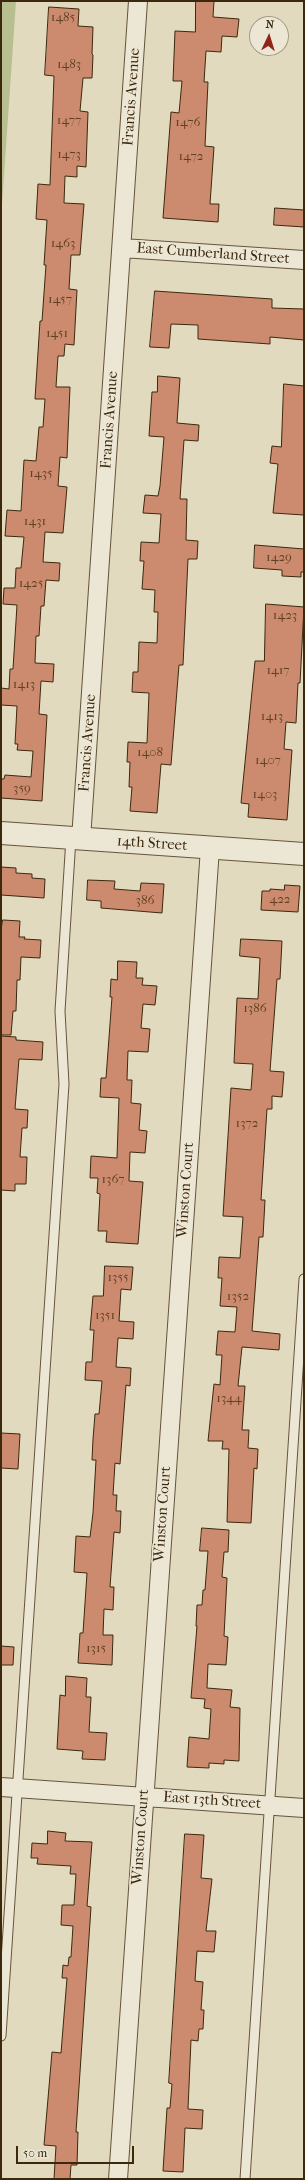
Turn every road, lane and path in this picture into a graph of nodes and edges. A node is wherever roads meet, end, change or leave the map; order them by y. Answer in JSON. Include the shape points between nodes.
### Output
{"nodes":[{"id":1,"x":138,"y":1,"type":"edge"},
{"id":2,"x":122,"y":248,"type":"junction"},
{"id":3,"x":304,"y":260,"type":"edge"},
{"id":4,"x":1,"y":833,"type":"edge"},
{"id":5,"x":76,"y":838,"type":"junction"},
{"id":6,"x":210,"y":848,"type":"junction"},
{"id":7,"x":304,"y":854,"type":"edge"},
{"id":8,"x":304,"y":1279,"type":"edge"},
{"id":9,"x":9,"y":1787,"type":"edge"},
{"id":10,"x":144,"y":1796,"type":"junction"},
{"id":11,"x":268,"y":1806,"type":"junction"},
{"id":12,"x":304,"y":1808,"type":"edge"},
{"id":13,"x":1,"y":2036,"type":"edge"},
{"id":14,"x":118,"y":2179,"type":"edge"},
{"id":15,"x":244,"y":2179,"type":"edge"}],
"edges":[{"from":1,"to":2,"type":"street","name":"Francis Avenue"},
{"from":2,"to":3,"type":"street","name":"East Cumberland Street"},
{"from":2,"to":5,"type":"street","name":"Francis Avenue"},
{"from":4,"to":5,"type":"street","name":"14th Street"},
{"from":5,"to":6,"type":"street","name":"14th Street"},
{"from":5,"to":9,"type":"lane","via":[[60,1010],[64,1084]]},
{"from":6,"to":7,"type":"street","name":"14th Street"},
{"from":6,"to":10,"type":"street","name":"Winston Court"},
{"from":8,"to":11,"type":"lane"},
{"from":9,"to":10,"type":"street","name":"East 13th Street"},
{"from":9,"to":13,"type":"lane"},
{"from":10,"to":11,"type":"street","name":"East 13th Street"},
{"from":10,"to":14,"type":"street","name":"Winston Court"},
{"from":11,"to":12,"type":"street","name":"East 13th Street"},
{"from":11,"to":15,"type":"lane"}]}
